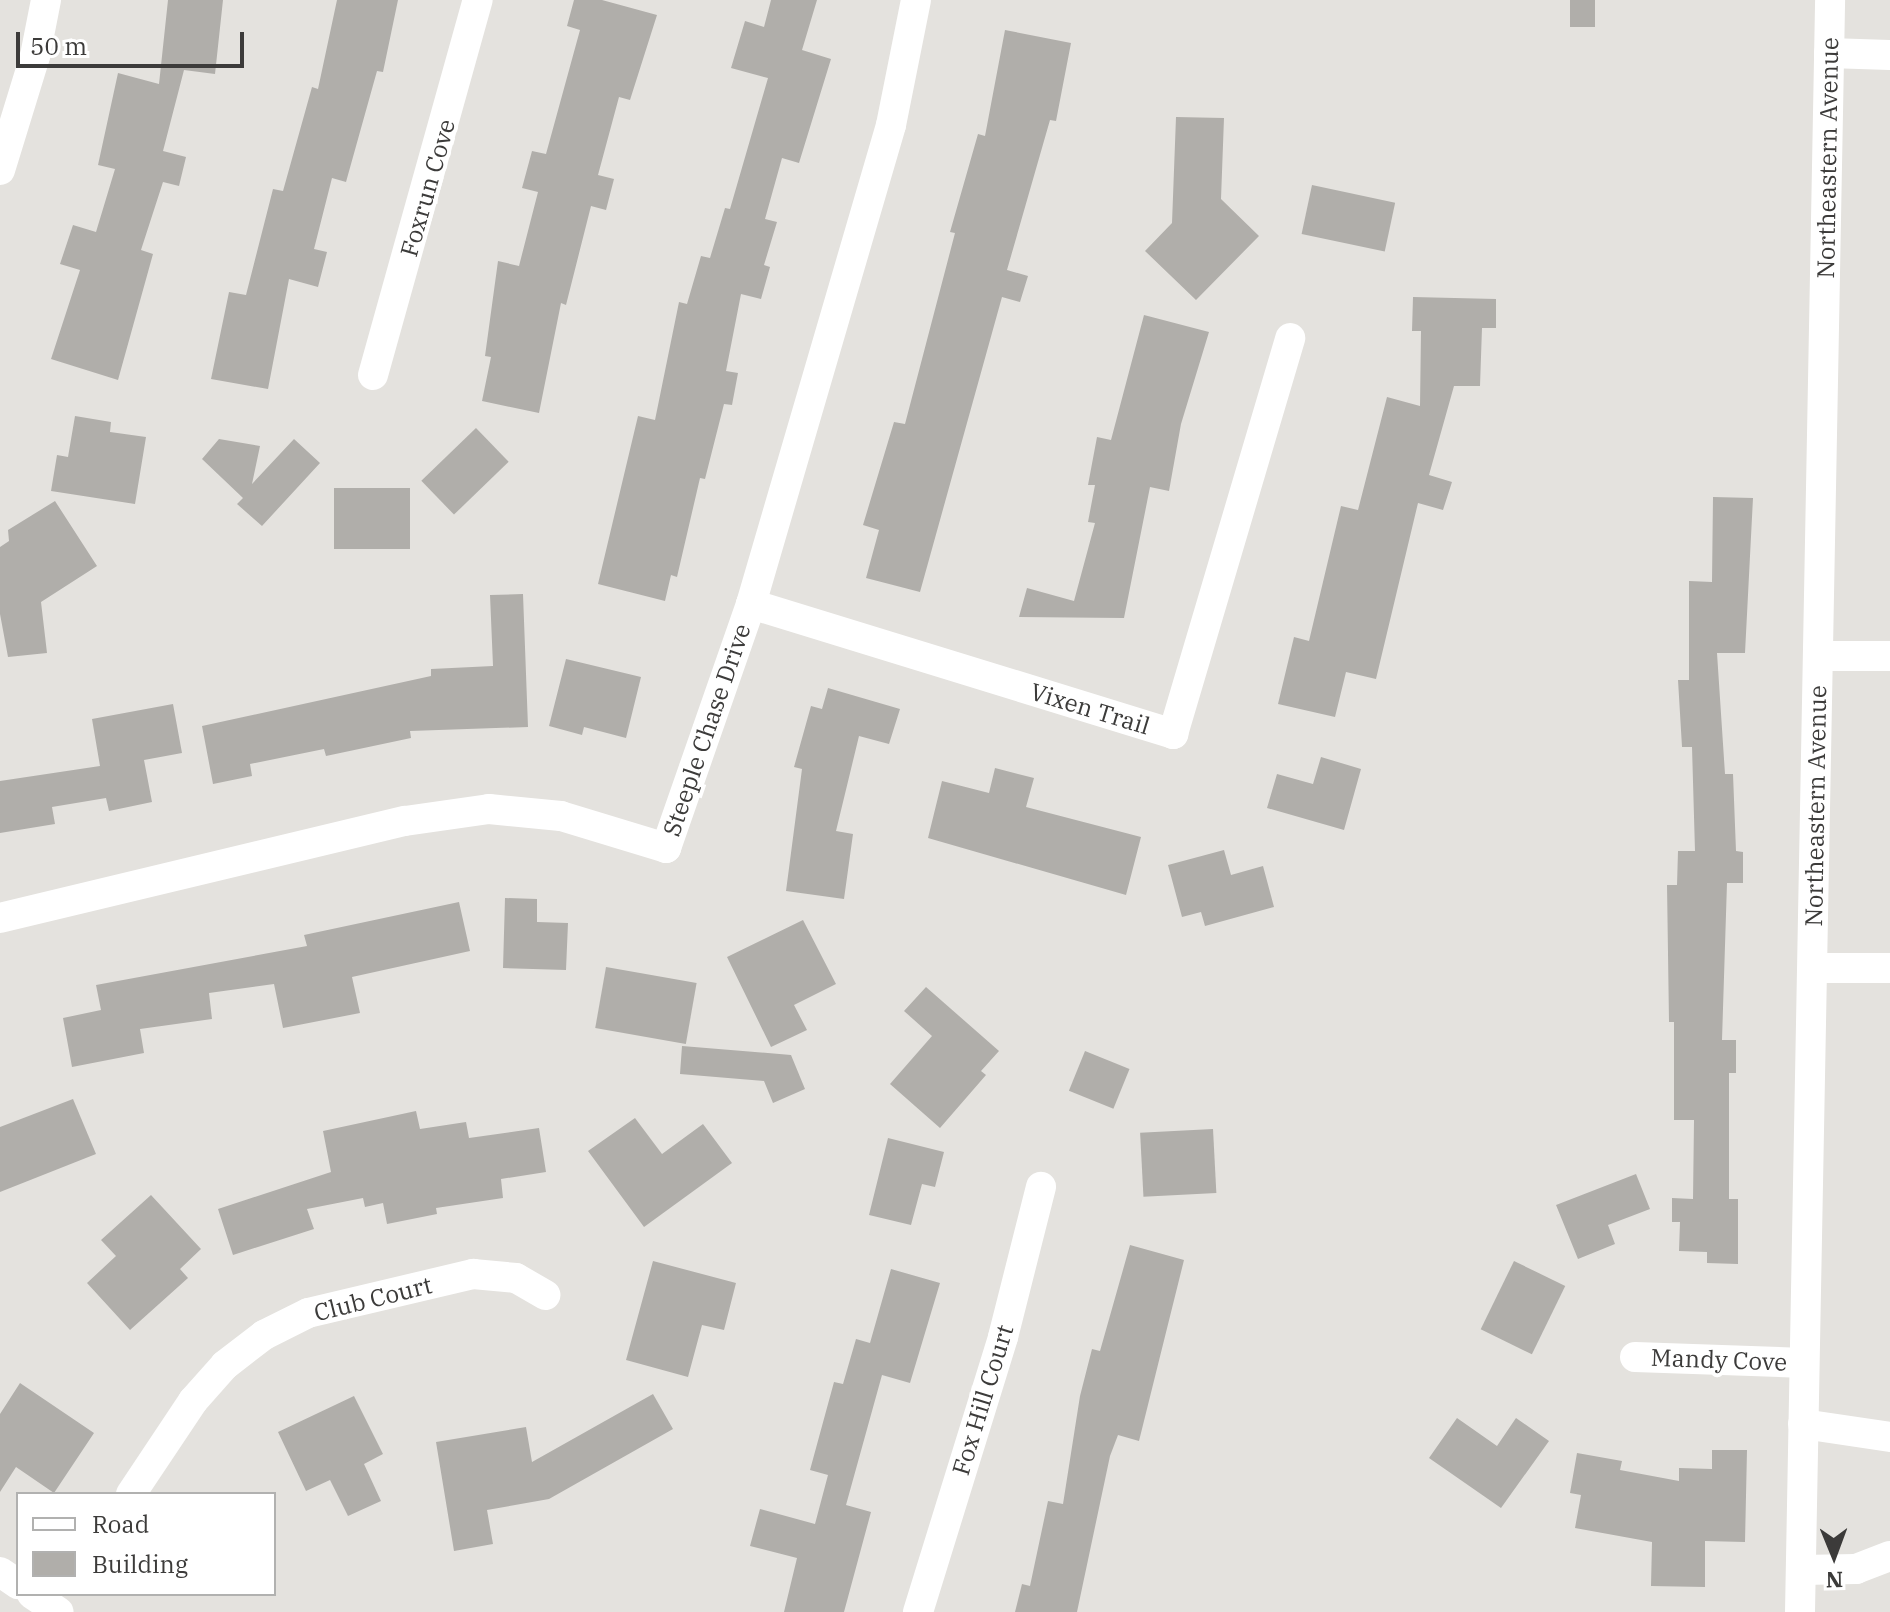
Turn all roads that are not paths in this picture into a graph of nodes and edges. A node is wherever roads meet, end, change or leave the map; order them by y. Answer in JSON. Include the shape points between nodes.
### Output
{"nodes":[{"id":1,"x":46,"y":0,"type":"edge"},
{"id":2,"x":478,"y":0,"type":"edge"},
{"id":3,"x":916,"y":0,"type":"edge"},
{"id":4,"x":1830,"y":0,"type":"edge"},
{"id":5,"x":1829,"y":53,"type":"junction"},
{"id":6,"x":1890,"y":55,"type":"edge"},
{"id":7,"x":0,"y":170,"type":"edge"},
{"id":8,"x":1290,"y":338,"type":"dead end"},
{"id":9,"x":373,"y":375,"type":"dead end"},
{"id":10,"x":751,"y":604,"type":"junction"},
{"id":11,"x":1820,"y":656,"type":"junction"},
{"id":12,"x":1890,"y":656,"type":"edge"},
{"id":13,"x":0,"y":918,"type":"edge"},
{"id":14,"x":1813,"y":968,"type":"junction"},
{"id":15,"x":1890,"y":968,"type":"edge"},
{"id":16,"x":1041,"y":1187,"type":"dead end"},
{"id":17,"x":545,"y":1295,"type":"dead end"},
{"id":18,"x":1635,"y":1357,"type":"dead end"},
{"id":19,"x":1804,"y":1363,"type":"junction"},
{"id":20,"x":1803,"y":1424,"type":"junction"},
{"id":21,"x":1890,"y":1437,"type":"edge"},
{"id":22,"x":132,"y":1492,"type":"edge"},
{"id":23,"x":1890,"y":1556,"type":"edge"},
{"id":24,"x":1801,"y":1570,"type":"junction"},
{"id":25,"x":918,"y":1612,"type":"edge"},
{"id":26,"x":1800,"y":1612,"type":"edge"}],
"edges":[{"from":1,"to":7,"type":"street","via":[[35,56]]},
{"from":2,"to":9,"type":"street","name":"Foxrun Cove"},
{"from":3,"to":10,"type":"street","name":"Steeple Chase Drive","via":[[891,125]]},
{"from":4,"to":5,"type":"street","name":"Northeastern Avenue"},
{"from":5,"to":6,"type":"street"},
{"from":5,"to":11,"type":"street","name":"Northeastern Avenue"},
{"from":8,"to":10,"type":"street","name":"Vixen Trail","via":[[1173,734]]},
{"from":10,"to":13,"type":"street","name":"Steeple Chase Drive","via":[[666,848],[561,816],[478,810],[405,821]]},
{"from":11,"to":12,"type":"street"},
{"from":11,"to":14,"type":"street","name":"Northeastern Avenue"},
{"from":14,"to":15,"type":"street"},
{"from":14,"to":19,"type":"street","name":"Northeastern Avenue"},
{"from":16,"to":25,"type":"street","name":"Fox Hill Court","via":[[1003,1337]]},
{"from":17,"to":22,"type":"street","name":"Club Court","via":[[516,1278],[473,1274],[308,1313],[264,1335],[225,1365],[193,1401]]},
{"from":18,"to":19,"type":"street","name":"Mandy Cove"},
{"from":19,"to":20,"type":"street","name":"Northeastern Avenue"},
{"from":20,"to":21,"type":"street"},
{"from":20,"to":24,"type":"street","name":"Northeastern Avenue"},
{"from":23,"to":24,"type":"street","via":[[1856,1569]]},
{"from":24,"to":26,"type":"street","name":"Northeastern Avenue"}]}
